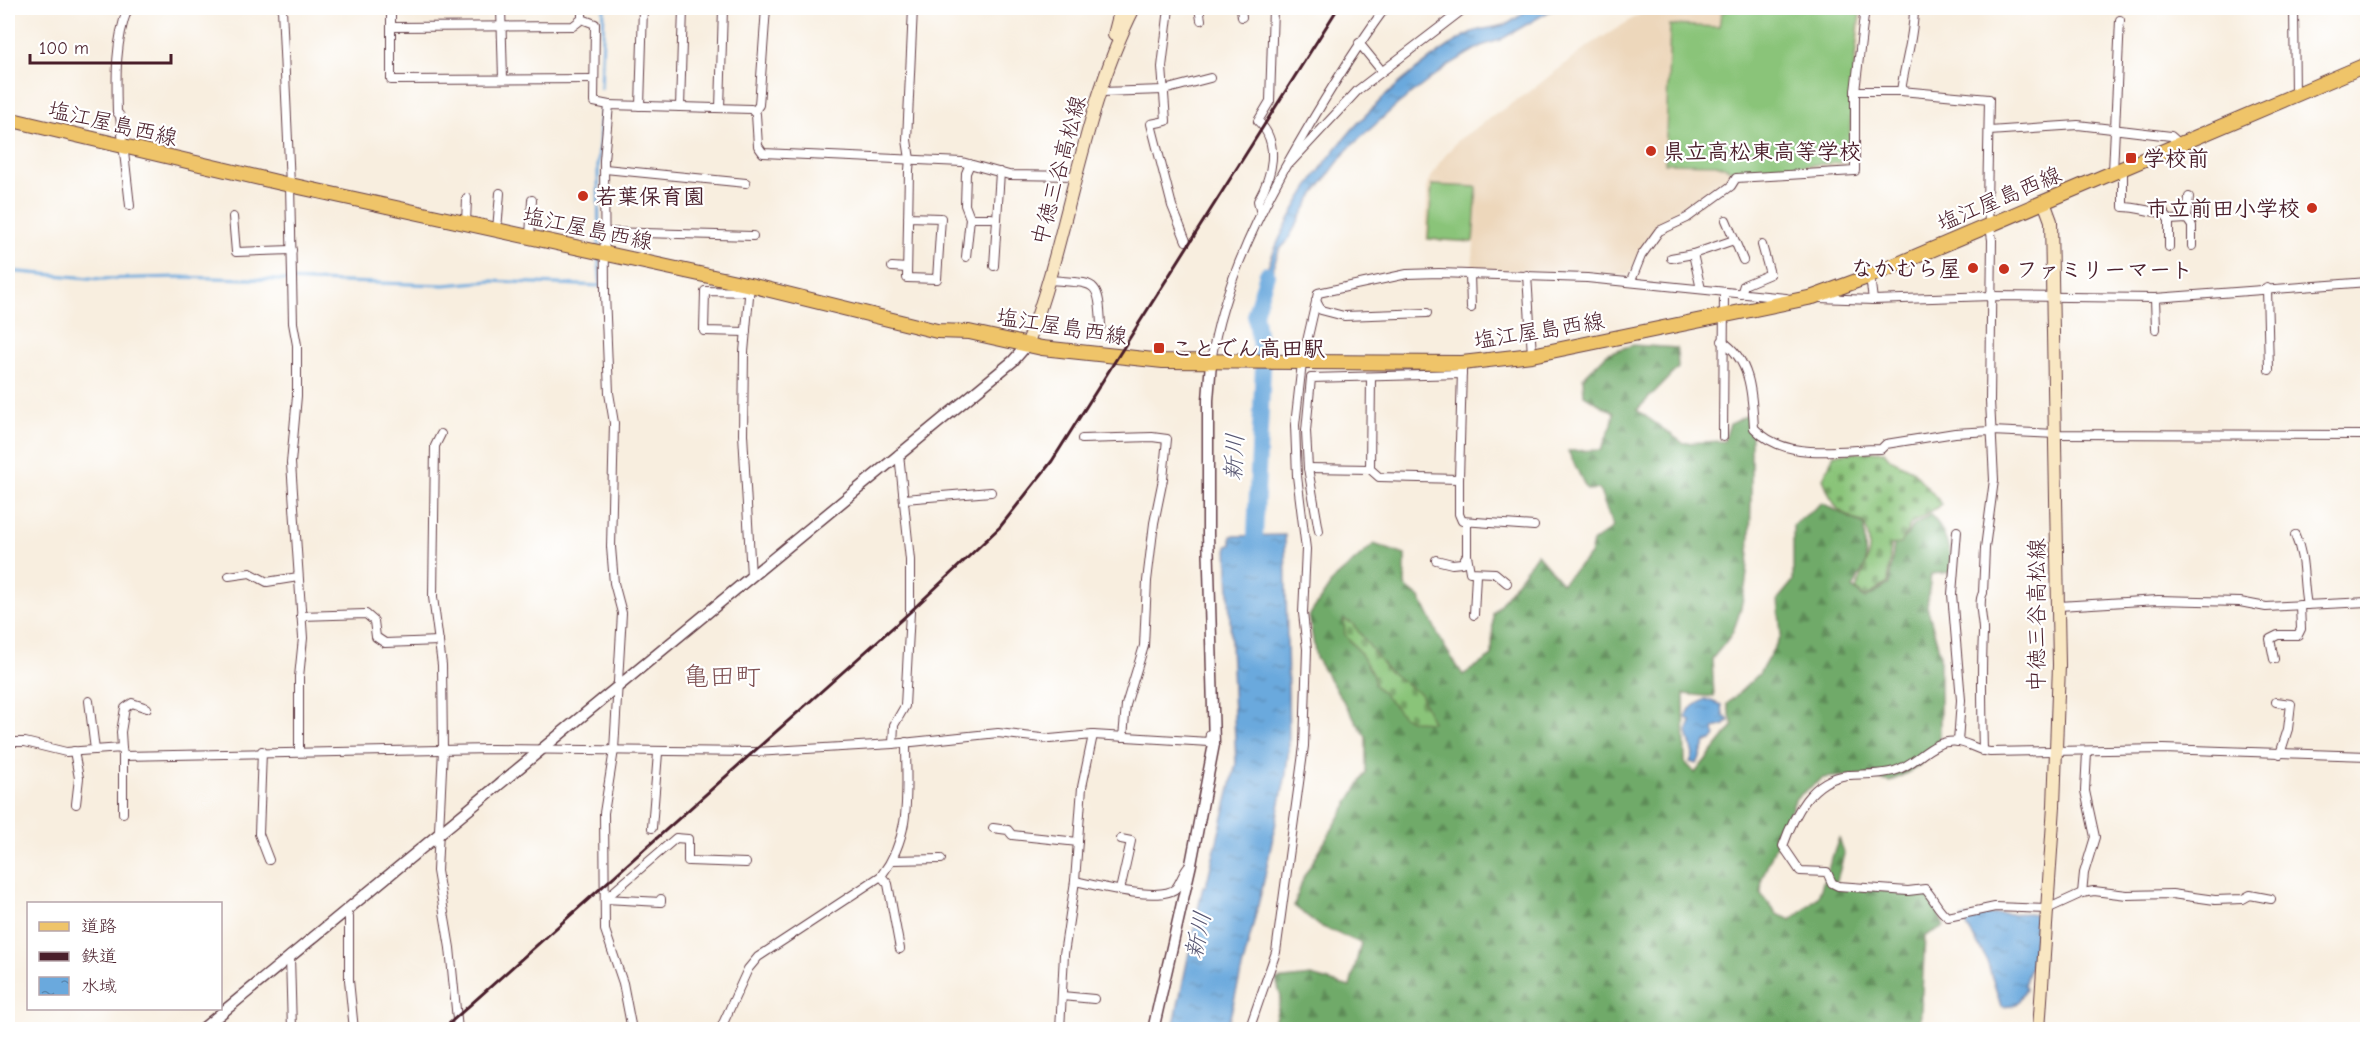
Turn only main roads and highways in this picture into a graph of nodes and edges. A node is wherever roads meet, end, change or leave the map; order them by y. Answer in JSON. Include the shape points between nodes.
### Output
{"nodes":[{"id":1,"x":1121,"y":8,"type":"edge"},
{"id":2,"x":1134,"y":8,"type":"edge"},
{"id":3,"x":1111,"y":60,"type":"junction"},
{"id":4,"x":2367,"y":64,"type":"edge"},
{"id":5,"x":8,"y":119,"type":"edge"},
{"id":6,"x":2044,"y":202,"type":"junction"},
{"id":7,"x":1028,"y":345,"type":"junction"},
{"id":8,"x":2039,"y":1029,"type":"edge"}],
"edges":[{"from":1,"to":3,"type":"main road"},
{"from":2,"to":3,"type":"main road","name":"中徳三谷高松線"},
{"from":3,"to":7,"type":"main road","name":"中徳三谷高松線"},
{"from":4,"to":6,"type":"main road","name":"塩江屋島西線"},
{"from":5,"to":7,"type":"main road","name":"塩江屋島西線","via":[[937,331],[969,332]]},
{"from":6,"to":7,"type":"main road","name":"塩江屋島西線","via":[[1807,299],[1462,368],[1119,358]]},
{"from":6,"to":8,"type":"main road","name":"中徳三谷高松線","via":[[2051,221],[2059,606],[2056,752]]}]}
